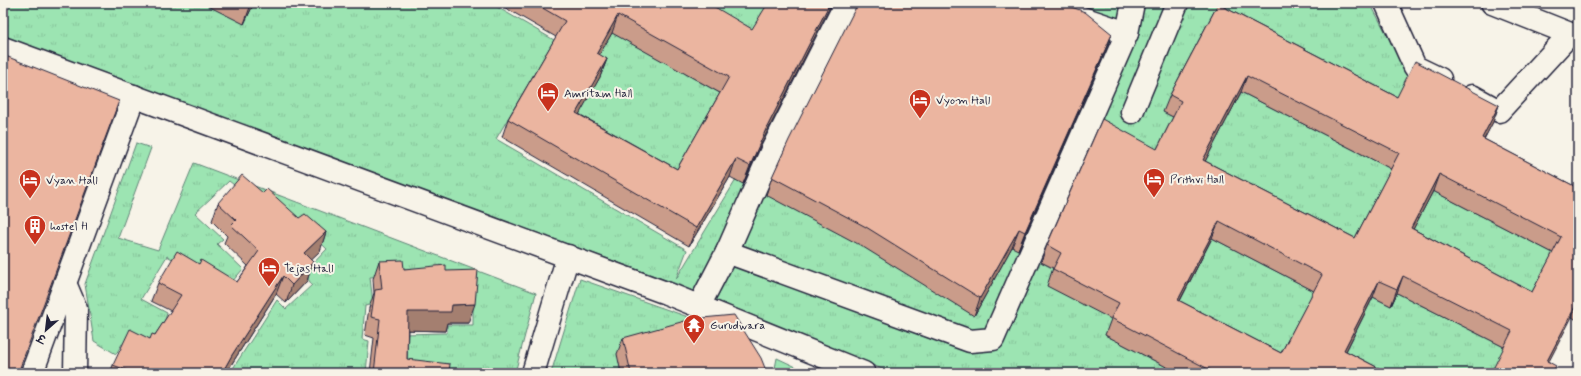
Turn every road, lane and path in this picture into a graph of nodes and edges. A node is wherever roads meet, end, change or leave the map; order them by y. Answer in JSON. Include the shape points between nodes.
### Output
{"nodes":[{"id":1,"x":846,"y":3,"type":"edge"},
{"id":2,"x":1038,"y":3,"type":"edge"},
{"id":3,"x":1133,"y":3,"type":"edge"},
{"id":4,"x":1178,"y":3,"type":"edge"},
{"id":5,"x":1386,"y":3,"type":"edge"},
{"id":6,"x":1492,"y":3,"type":"edge"},
{"id":7,"x":1127,"y":32,"type":"junction"},
{"id":8,"x":1574,"y":36,"type":"edge"},
{"id":9,"x":3,"y":48,"type":"edge"},
{"id":10,"x":134,"y":96,"type":"junction"},
{"id":11,"x":1132,"y":112,"type":"dead end"},
{"id":12,"x":727,"y":252,"type":"junction"},
{"id":13,"x":568,"y":256,"type":"junction"},
{"id":14,"x":65,"y":283,"type":"junction"},
{"id":15,"x":699,"y":306,"type":"junction"},
{"id":16,"x":32,"y":373,"type":"edge"},
{"id":17,"x":75,"y":373,"type":"edge"},
{"id":18,"x":533,"y":373,"type":"edge"},
{"id":19,"x":864,"y":373,"type":"edge"}],
"edges":[{"from":1,"to":12,"type":"street","via":[[771,152]]},
{"from":2,"to":7,"type":"street"},
{"from":3,"to":7,"type":"street"},
{"from":4,"to":11,"type":"street"},
{"from":5,"to":8,"type":"street","via":[[1416,67],[1499,111]]},
{"from":6,"to":8,"type":"street"},
{"from":7,"to":12,"type":"street","via":[[993,339],[970,341]]},
{"from":9,"to":10,"type":"street"},
{"from":10,"to":13,"type":"street"},
{"from":10,"to":14,"type":"street"},
{"from":12,"to":15,"type":"street"},
{"from":13,"to":15,"type":"street"},
{"from":13,"to":18,"type":"street"},
{"from":14,"to":16,"type":"street"},
{"from":14,"to":17,"type":"street","via":[[76,309]]},
{"from":15,"to":19,"type":"street"}]}
